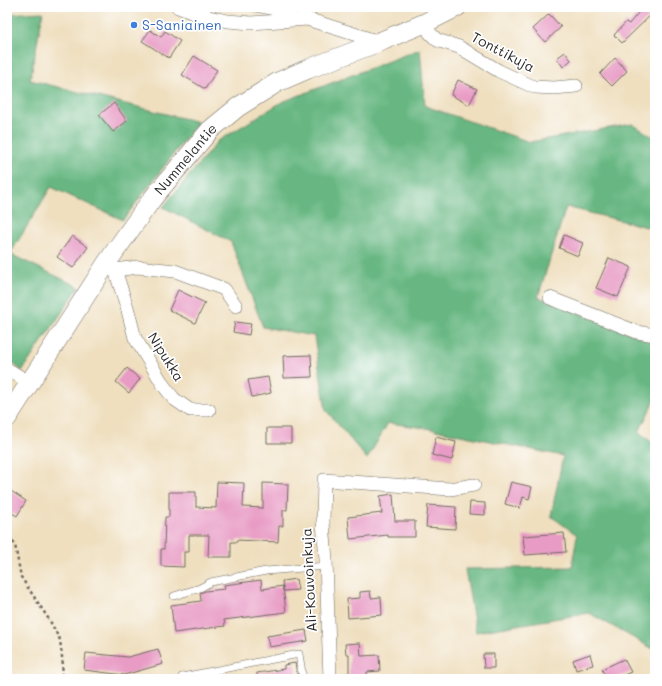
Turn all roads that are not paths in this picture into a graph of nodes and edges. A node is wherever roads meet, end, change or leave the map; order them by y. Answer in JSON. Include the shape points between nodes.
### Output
{"nodes":[{"id":1,"x":178,"y":7,"type":"edge"},
{"id":2,"x":209,"y":7,"type":"edge"},
{"id":3,"x":252,"y":7,"type":"edge"},
{"id":4,"x":461,"y":11,"type":"edge"},
{"id":5,"x":198,"y":15,"type":"junction"},
{"id":6,"x":307,"y":19,"type":"junction"},
{"id":7,"x":425,"y":24,"type":"junction"},
{"id":8,"x":379,"y":42,"type":"junction"},
{"id":9,"x":576,"y":86,"type":"dead end"},
{"id":10,"x":112,"y":266,"type":"junction"},
{"id":11,"x":550,"y":298,"type":"dead end"},
{"id":12,"x":236,"y":306,"type":"dead end"},
{"id":13,"x":655,"y":335,"type":"edge"},
{"id":14,"x":7,"y":369,"type":"edge"},
{"id":15,"x":30,"y":382,"type":"junction"},
{"id":16,"x":209,"y":410,"type":"dead end"},
{"id":17,"x":7,"y":418,"type":"edge"},
{"id":18,"x":474,"y":485,"type":"dead end"},
{"id":19,"x":326,"y":566,"type":"junction"},
{"id":20,"x":174,"y":596,"type":"dead end"},
{"id":21,"x":182,"y":677,"type":"dead end"},
{"id":22,"x":304,"y":679,"type":"edge"},
{"id":23,"x":330,"y":679,"type":"edge"}],
"edges":[{"from":1,"to":5,"type":"street"},
{"from":2,"to":5,"type":"lane"},
{"from":3,"to":6,"type":"lane"},
{"from":4,"to":7,"type":"street","name":"Nummelantie"},
{"from":5,"to":6,"type":"street","via":[[251,23]]},
{"from":6,"to":8,"type":"street"},
{"from":7,"to":8,"type":"street","name":"Nummelantie"},
{"from":7,"to":9,"type":"street","name":"Tonttikuja","via":[[437,40],[459,46],[499,71],[534,87]]},
{"from":8,"to":10,"type":"street","name":"Nummelantie","via":[[278,82],[238,107],[210,130],[152,199]]},
{"from":10,"to":12,"type":"street","via":[[175,271],[224,289]]},
{"from":10,"to":15,"type":"street","name":"Nummelantie"},
{"from":10,"to":16,"type":"street","name":"Nipukka","via":[[135,338],[164,386],[174,399],[190,410]]},
{"from":11,"to":13,"type":"street","via":[[637,332]]},
{"from":14,"to":15,"type":"street"},
{"from":15,"to":17,"type":"street","name":"Nummelantie"},
{"from":18,"to":19,"type":"street","name":"Ali-Kouvoinkuja","via":[[450,489],[324,480]]},
{"from":19,"to":20,"type":"lane","via":[[266,571],[211,582]]},
{"from":19,"to":23,"type":"street","name":"Ali-Kouvoinkuja"},
{"from":21,"to":22,"type":"lane","via":[[299,654]]}]}
